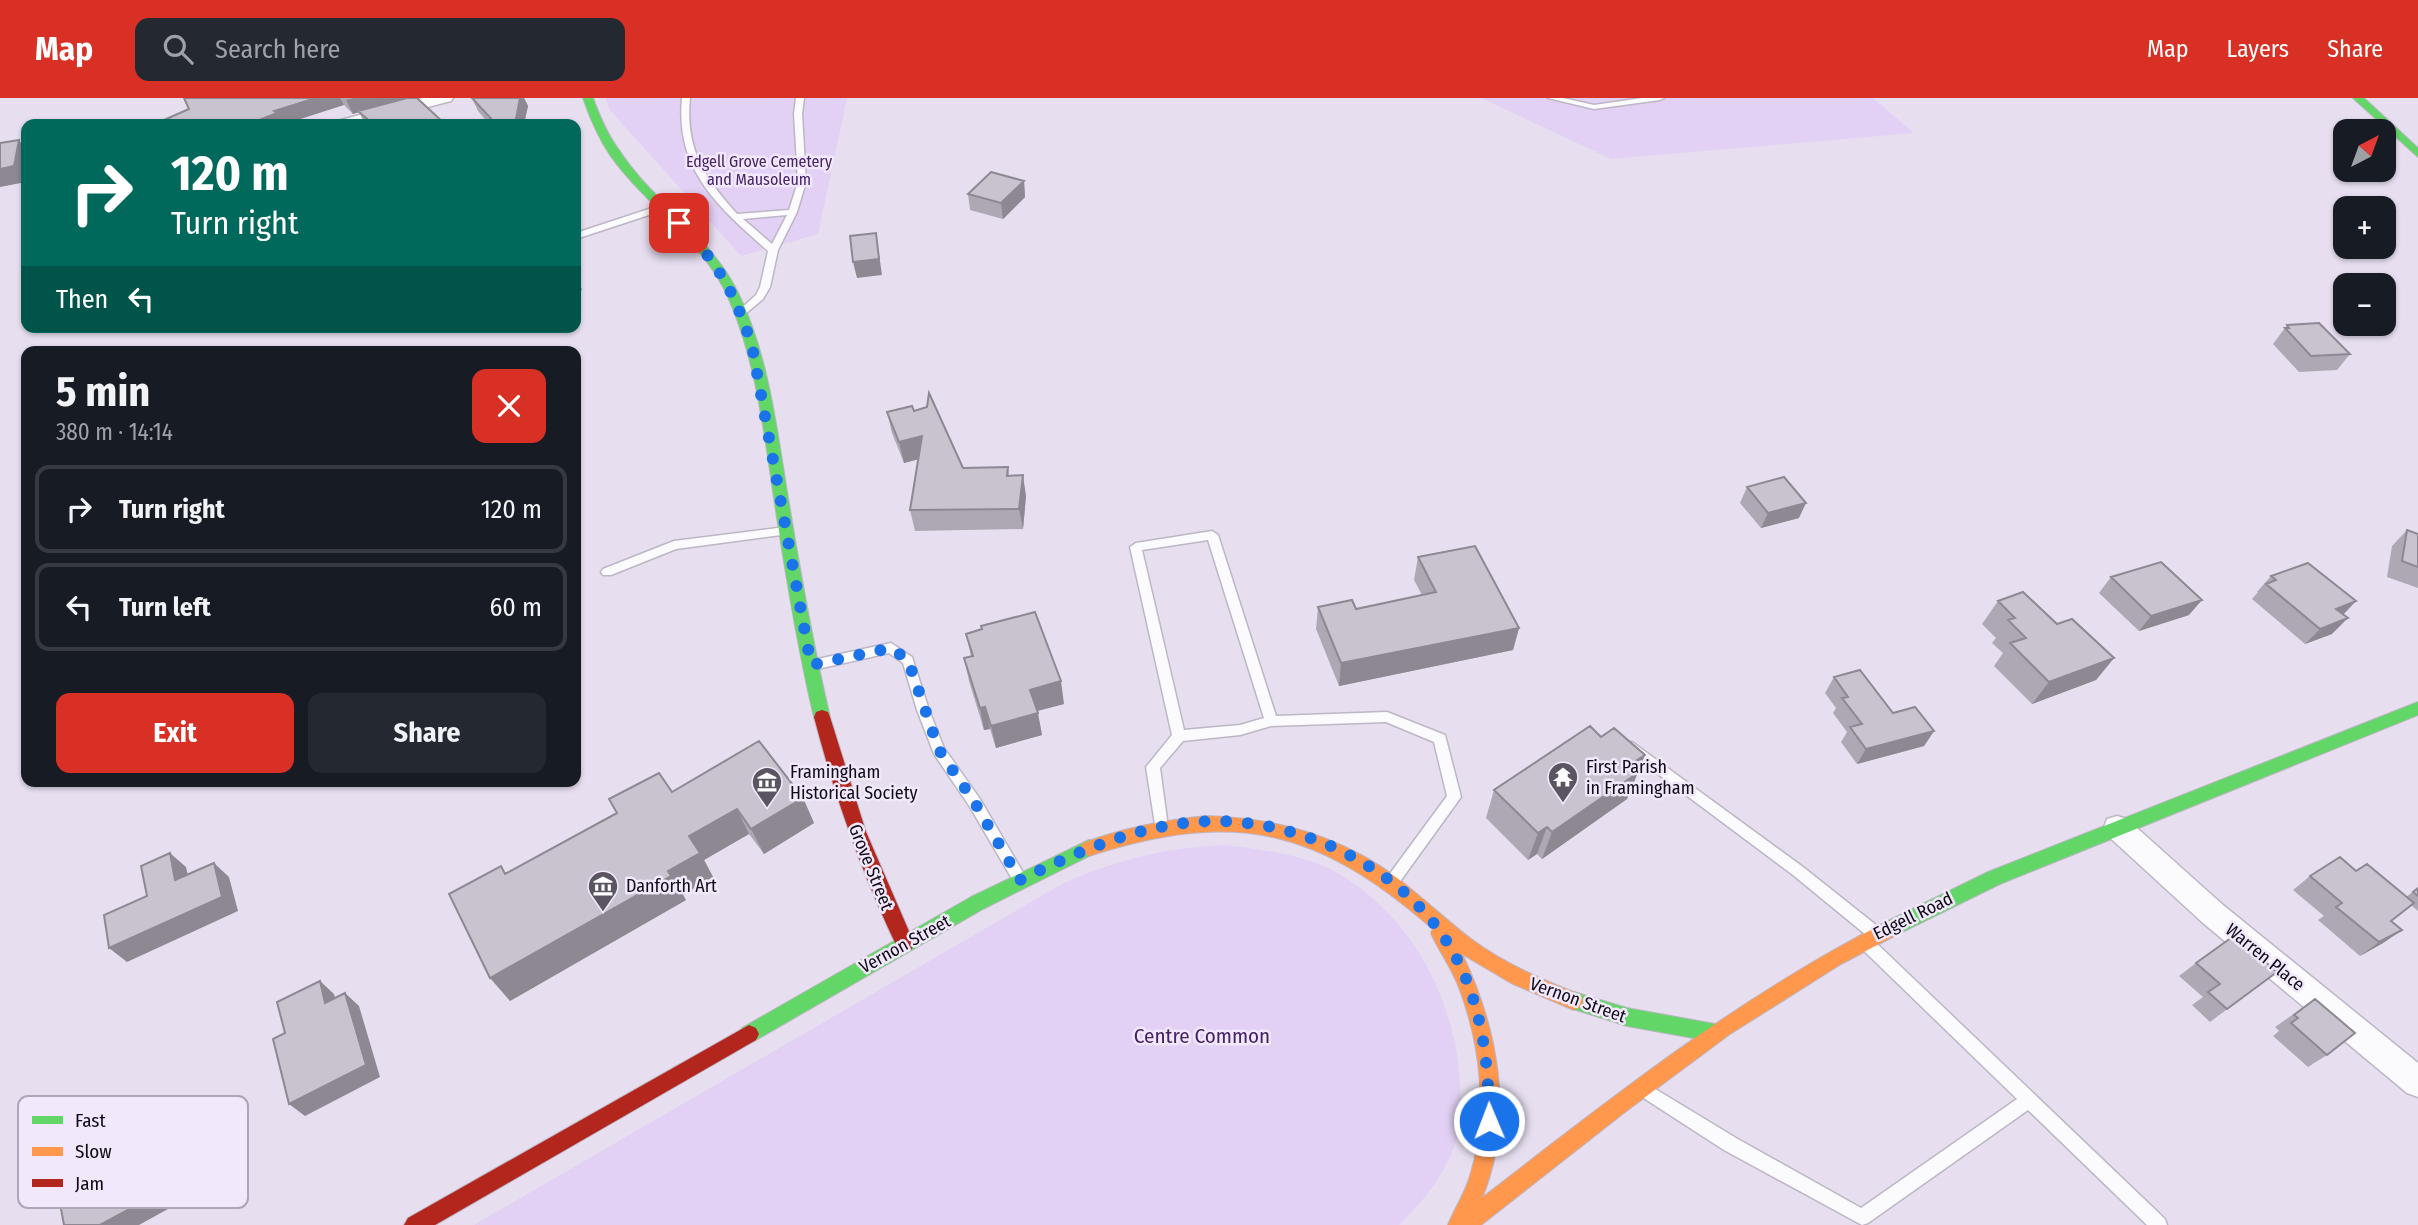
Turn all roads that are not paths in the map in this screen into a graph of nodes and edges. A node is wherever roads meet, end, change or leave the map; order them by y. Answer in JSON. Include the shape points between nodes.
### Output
{"nodes":[{"id":1,"x":445,"y":98,"type":"edge"},
{"id":2,"x":588,"y":98,"type":"edge"},
{"id":3,"x":686,"y":98,"type":"edge"},
{"id":4,"x":800,"y":98,"type":"edge"},
{"id":5,"x":1552,"y":98,"type":"edge"},
{"id":6,"x":1588,"y":98,"type":"edge"},
{"id":7,"x":1660,"y":98,"type":"edge"},
{"id":8,"x":2358,"y":98,"type":"edge"},
{"id":9,"x":1594,"y":107,"type":"junction"},
{"id":10,"x":363,"y":119,"type":"edge"},
{"id":11,"x":2418,"y":153,"type":"edge"},
{"id":12,"x":664,"y":208,"type":"junction"},
{"id":13,"x":793,"y":212,"type":"junction"},
{"id":14,"x":735,"y":217,"type":"junction"},
{"id":15,"x":581,"y":234,"type":"edge"},
{"id":16,"x":773,"y":250,"type":"junction"},
{"id":17,"x":741,"y":313,"type":"junction"},
{"id":18,"x":786,"y":531,"type":"junction"},
{"id":19,"x":607,"y":572,"type":"dead end"},
{"id":20,"x":811,"y":665,"type":"junction"},
{"id":21,"x":2418,"y":708,"type":"edge"},
{"id":22,"x":1271,"y":721,"type":"junction"},
{"id":23,"x":1179,"y":736,"type":"junction"},
{"id":24,"x":1619,"y":738,"type":"edge"},
{"id":25,"x":1161,"y":827,"type":"junction"},
{"id":26,"x":2117,"y":827,"type":"junction"},
{"id":27,"x":1020,"y":880,"type":"junction"},
{"id":28,"x":1391,"y":883,"type":"junction"},
{"id":29,"x":1420,"y":908,"type":"junction"},
{"id":30,"x":1870,"y":937,"type":"junction"},
{"id":31,"x":905,"y":943,"type":"junction"},
{"id":32,"x":1715,"y":1033,"type":"junction"},
{"id":33,"x":2418,"y":1082,"type":"edge"},
{"id":34,"x":1641,"y":1088,"type":"junction"},
{"id":35,"x":2030,"y":1098,"type":"junction"},
{"id":36,"x":415,"y":1225,"type":"edge"},
{"id":37,"x":1461,"y":1225,"type":"edge"},
{"id":38,"x":2159,"y":1225,"type":"edge"}],
"edges":[{"from":1,"to":10,"type":"street"},
{"from":2,"to":12,"type":"main road","name":"Grove Street","via":[[601,136]]},
{"from":3,"to":14,"type":"lane","via":[[684,129],[694,166]]},
{"from":4,"to":13,"type":"lane","via":[[802,182]]},
{"from":5,"to":9,"type":"lane"},
{"from":6,"to":9,"type":"lane"},
{"from":7,"to":9,"type":"lane"},
{"from":8,"to":11,"type":"main road"},
{"from":12,"to":15,"type":"lane"},
{"from":12,"to":17,"type":"main road","name":"Grove Street","via":[[721,272]]},
{"from":13,"to":14,"type":"lane"},
{"from":13,"to":16,"type":"lane"},
{"from":14,"to":16,"type":"lane"},
{"from":16,"to":17,"type":"lane","via":[[760,297]]},
{"from":17,"to":18,"type":"main road","name":"Grove Street","via":[[761,383]]},
{"from":18,"to":19,"type":"lane","via":[[674,545]]},
{"from":18,"to":20,"type":"main road","name":"Grove Street"},
{"from":20,"to":27,"type":"lane","via":[[891,648],[908,660],[939,750]]},
{"from":20,"to":31,"type":"main road","name":"Grove Street","via":[[855,828]]},
{"from":21,"to":26,"type":"main road","name":"Edgell Road"},
{"from":22,"to":23,"type":"lane","via":[[1240,730]]},
{"from":22,"to":23,"type":"lane","via":[[1212,535],[1136,547]]},
{"from":22,"to":28,"type":"lane","via":[[1387,717],[1440,739],[1454,797]]},
{"from":23,"to":25,"type":"lane","via":[[1153,766]]},
{"from":24,"to":30,"type":"lane","via":[[1798,871]]},
{"from":25,"to":27,"type":"main road","name":"Vernon Street","via":[[1091,848]]},
{"from":25,"to":28,"type":"main road","name":"Vernon Street","via":[[1229,822],[1296,834],[1329,846]]},
{"from":26,"to":30,"type":"main road","name":"Edgell Road"},
{"from":26,"to":33,"type":"street","name":"Warren Place","via":[[2213,914]]},
{"from":27,"to":31,"type":"main road","name":"Vernon Street"},
{"from":28,"to":29,"type":"main road","name":"Vernon Street"},
{"from":29,"to":32,"type":"main road","name":"Vernon Street","via":[[1487,960],[1561,998],[1643,1023]]},
{"from":29,"to":37,"type":"main road","name":"Vernon Street","via":[[1447,942],[1464,975],[1485,1049],[1489,1121],[1484,1160]]},
{"from":30,"to":32,"type":"main road","name":"Edgell Road"},
{"from":30,"to":35,"type":"lane"},
{"from":31,"to":36,"type":"main road","name":"Vernon Street"},
{"from":32,"to":34,"type":"main road","name":"Edgell Road"},
{"from":34,"to":35,"type":"lane","via":[[1730,1144],[1863,1217]]},
{"from":34,"to":37,"type":"main road","name":"Edgell Road"},
{"from":35,"to":38,"type":"lane"}]}
